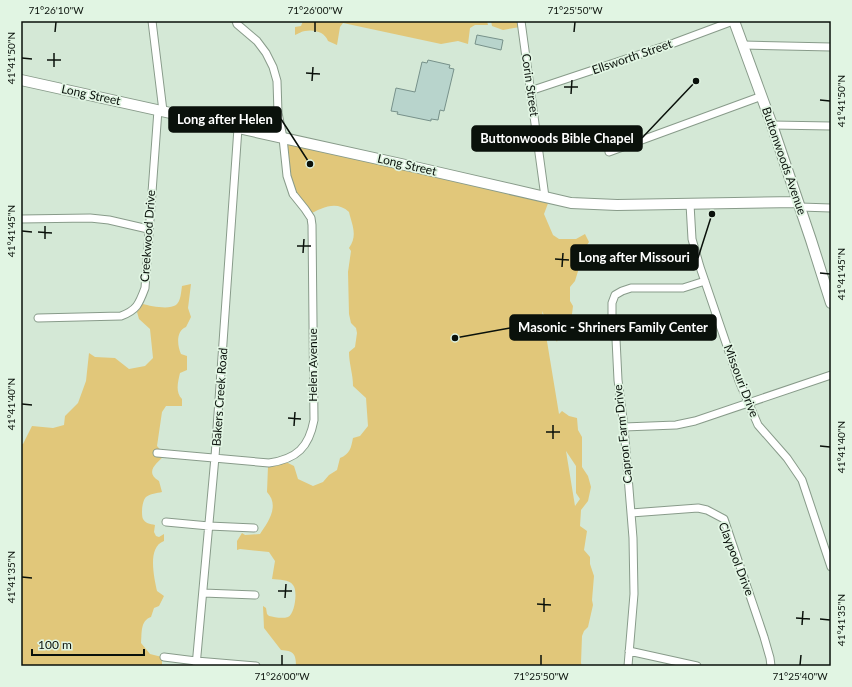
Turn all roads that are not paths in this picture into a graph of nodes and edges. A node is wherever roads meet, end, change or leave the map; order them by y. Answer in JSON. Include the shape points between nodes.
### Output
{"nodes":[{"id":1,"x":152,"y":21,"type":"edge"},
{"id":2,"x":236,"y":21,"type":"edge"},
{"id":3,"x":521,"y":21,"type":"edge"},
{"id":4,"x":734,"y":21,"type":"edge"},
{"id":5,"x":743,"y":45,"type":"junction"},
{"id":6,"x":831,"y":46,"type":"edge"},
{"id":7,"x":21,"y":80,"type":"edge"},
{"id":8,"x":530,"y":91,"type":"junction"},
{"id":9,"x":762,"y":96,"type":"junction"},
{"id":10,"x":161,"y":110,"type":"junction"},
{"id":11,"x":772,"y":124,"type":"junction"},
{"id":12,"x":831,"y":126,"type":"edge"},
{"id":13,"x":238,"y":128,"type":"junction"},
{"id":14,"x":284,"y":138,"type":"junction"},
{"id":15,"x":609,"y":152,"type":"dead end"},
{"id":16,"x":545,"y":197,"type":"junction"},
{"id":17,"x":690,"y":204,"type":"junction"},
{"id":18,"x":799,"y":205,"type":"junction"},
{"id":19,"x":831,"y":208,"type":"edge"},
{"id":20,"x":21,"y":219,"type":"edge"},
{"id":21,"x":148,"y":229,"type":"junction"},
{"id":22,"x":705,"y":281,"type":"junction"},
{"id":23,"x":831,"y":303,"type":"edge"},
{"id":24,"x":38,"y":318,"type":"dead end"},
{"id":25,"x":831,"y":375,"type":"edge"},
{"id":26,"x":748,"y":403,"type":"junction"},
{"id":27,"x":624,"y":427,"type":"junction"},
{"id":28,"x":158,"y":453,"type":"dead end"},
{"id":29,"x":216,"y":457,"type":"junction"},
{"id":30,"x":631,"y":513,"type":"junction"},
{"id":31,"x":166,"y":522,"type":"dead end"},
{"id":32,"x":209,"y":526,"type":"junction"},
{"id":33,"x":254,"y":528,"type":"dead end"},
{"id":34,"x":831,"y":567,"type":"edge"},
{"id":35,"x":203,"y":593,"type":"junction"},
{"id":36,"x":255,"y":595,"type":"dead end"},
{"id":37,"x":629,"y":651,"type":"junction"},
{"id":38,"x":164,"y":656,"type":"dead end"},
{"id":39,"x":196,"y":664,"type":"edge"},
{"id":40,"x":256,"y":666,"type":"edge"},
{"id":41,"x":628,"y":666,"type":"edge"},
{"id":42,"x":697,"y":666,"type":"edge"},
{"id":43,"x":771,"y":666,"type":"edge"}],
"edges":[{"from":1,"to":10,"type":"street","name":"Creekwood Drive"},
{"from":2,"to":14,"type":"street","name":"Helen Avenue","via":[[266,53],[273,66],[277,81],[278,113]]},
{"from":3,"to":8,"type":"street","name":"Corin Street"},
{"from":4,"to":5,"type":"street","name":"Buttonwoods Avenue"},
{"from":4,"to":8,"type":"street","name":"Ellsworth Street"},
{"from":5,"to":6,"type":"street"},
{"from":5,"to":9,"type":"street","name":"Buttonwoods Avenue"},
{"from":7,"to":10,"type":"street","name":"Long Street"},
{"from":8,"to":16,"type":"street","name":"Corin Street"},
{"from":9,"to":11,"type":"street","name":"Buttonwoods Avenue"},
{"from":9,"to":15,"type":"street"},
{"from":10,"to":13,"type":"street","name":"Long Street"},
{"from":10,"to":21,"type":"street","name":"Creekwood Drive"},
{"from":11,"to":12,"type":"street"},
{"from":11,"to":18,"type":"street","name":"Buttonwoods Avenue"},
{"from":13,"to":14,"type":"street","name":"Long Street"},
{"from":13,"to":29,"type":"street","name":"Bakers Creek Road"},
{"from":14,"to":16,"type":"street","name":"Long Street"},
{"from":14,"to":29,"type":"street","name":"Helen Avenue","via":[[287,176],[292,194],[305,209],[312,224],[312,431],[302,449],[295,456],[283,461]]},
{"from":16,"to":17,"type":"street","name":"Long Street","via":[[571,203]]},
{"from":17,"to":18,"type":"street","name":"Long Street"},
{"from":17,"to":22,"type":"street","name":"Missouri Drive","via":[[692,239]]},
{"from":18,"to":19,"type":"street"},
{"from":18,"to":23,"type":"street","name":"Buttonwoods Avenue"},
{"from":20,"to":21,"type":"street","via":[[90,218]]},
{"from":21,"to":24,"type":"street","name":"Creekwood Drive","via":[[145,288],[139,305],[131,313],[111,318]]},
{"from":22,"to":26,"type":"street","name":"Missouri Drive"},
{"from":22,"to":27,"type":"street","name":"Capron Farm Drive","via":[[683,288],[631,288],[615,295],[612,318]]},
{"from":25,"to":26,"type":"street"},
{"from":26,"to":27,"type":"street","via":[[676,425]]},
{"from":26,"to":34,"type":"street","name":"Missouri Drive","via":[[758,426],[787,458],[802,480]]},
{"from":27,"to":30,"type":"street","name":"Capron Farm Drive"},
{"from":28,"to":29,"type":"street","name":"Helen Avenue"},
{"from":29,"to":32,"type":"street","name":"Bakers Creek Road"},
{"from":30,"to":37,"type":"street","name":"Capron Farm Drive","via":[[634,594]]},
{"from":30,"to":43,"type":"street","name":"Claypool Drive","via":[[698,508],[724,519],[764,637]]},
{"from":31,"to":32,"type":"street"},
{"from":32,"to":33,"type":"street"},
{"from":32,"to":35,"type":"street","name":"Bakers Creek Road"},
{"from":35,"to":36,"type":"street"},
{"from":35,"to":39,"type":"street","name":"Bakers Creek Road"},
{"from":37,"to":41,"type":"street","name":"Capron Farm Drive"},
{"from":37,"to":42,"type":"street"},
{"from":38,"to":39,"type":"street"},
{"from":39,"to":40,"type":"street"}]}
